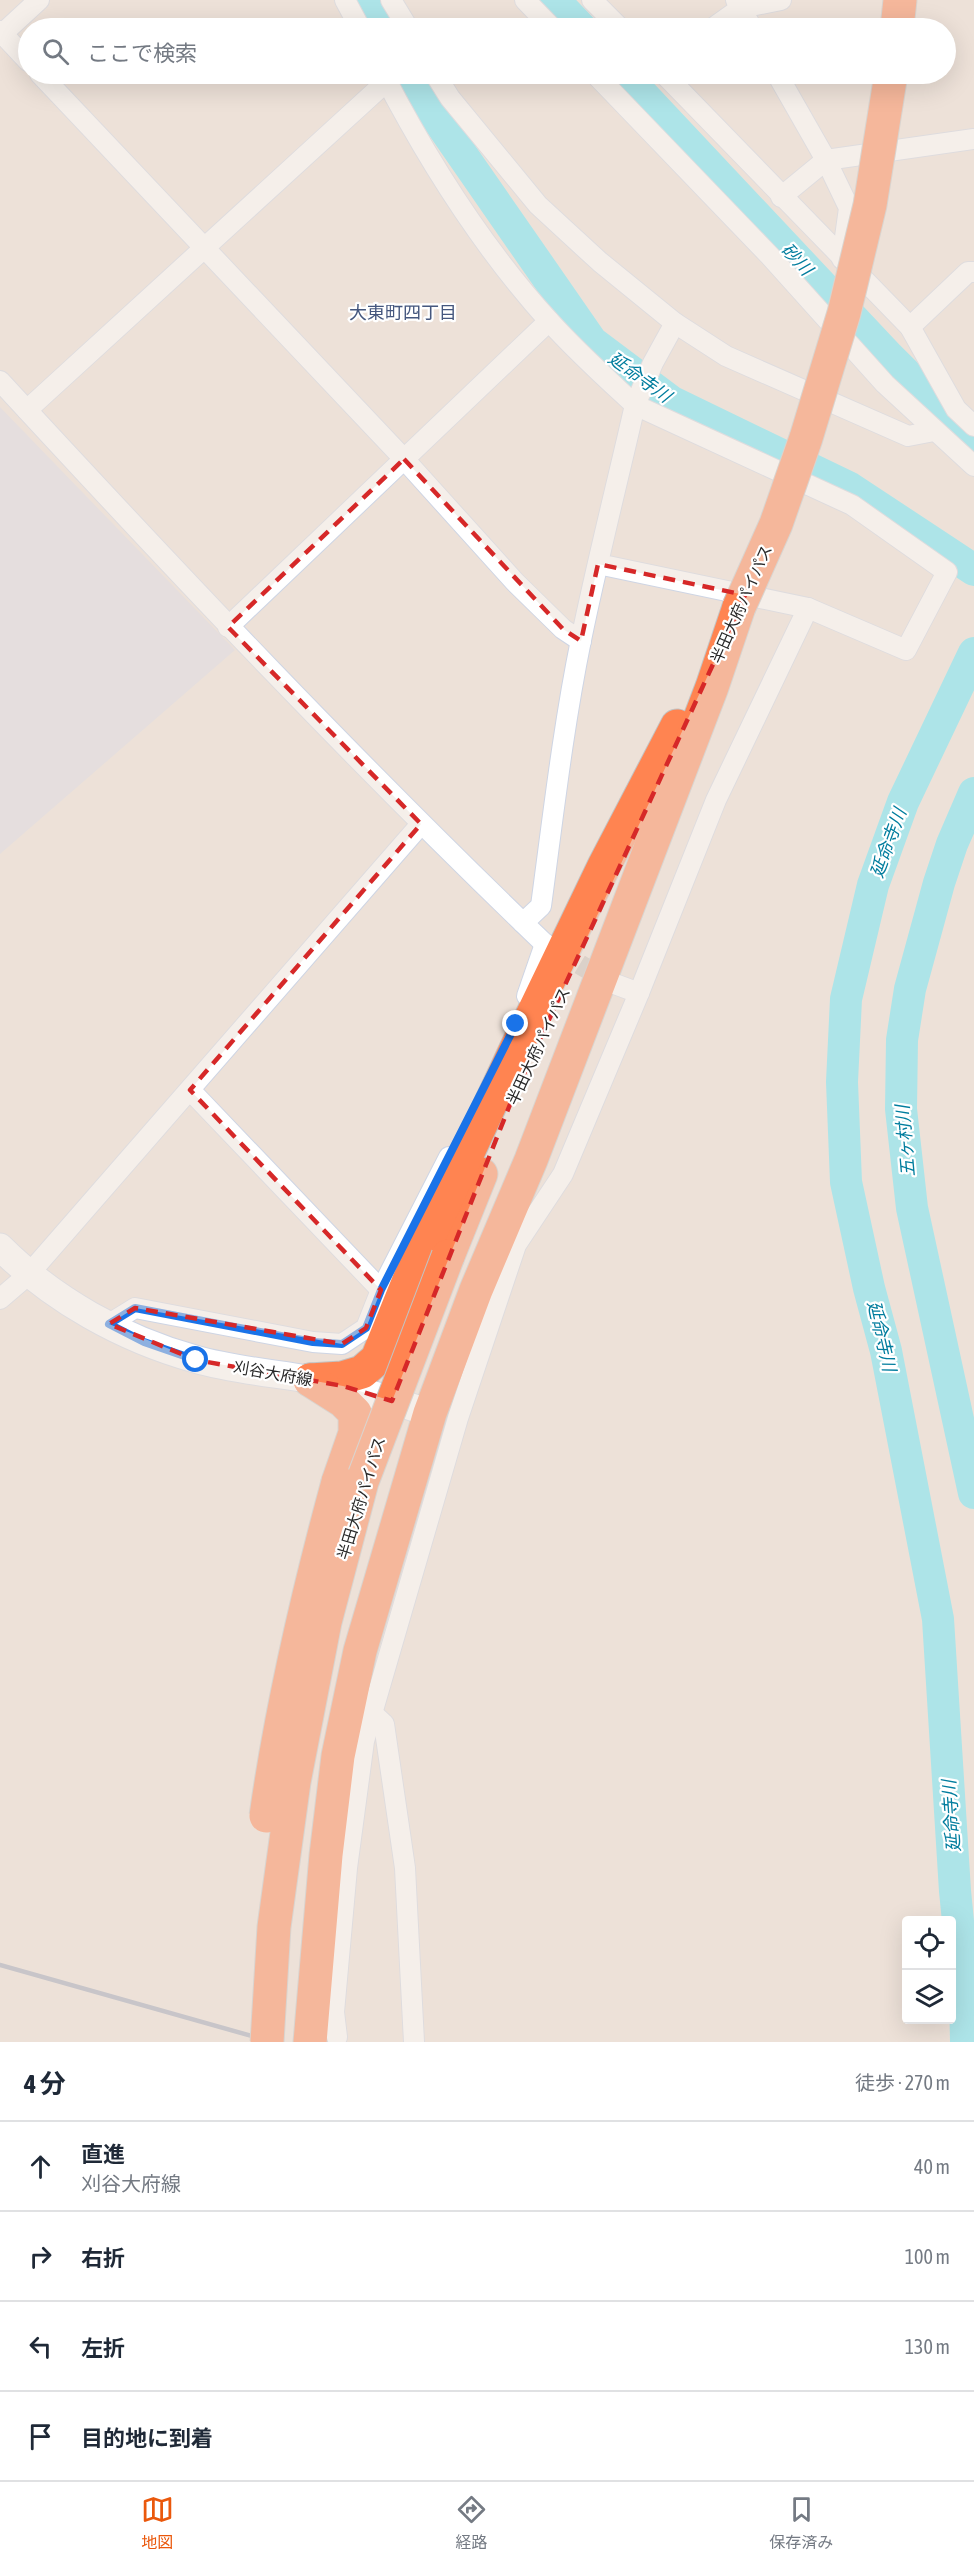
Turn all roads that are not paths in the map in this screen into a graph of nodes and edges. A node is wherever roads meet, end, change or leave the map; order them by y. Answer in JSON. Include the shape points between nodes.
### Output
{"nodes":[{"id":1,"x":39,"y":0,"type":"edge"},
{"id":2,"x":345,"y":0,"type":"edge"},
{"id":3,"x":391,"y":0,"type":"edge"},
{"id":4,"x":525,"y":0,"type":"edge"},
{"id":5,"x":592,"y":0,"type":"edge"},
{"id":6,"x":781,"y":0,"type":"edge"},
{"id":7,"x":900,"y":0,"type":"edge"},
{"id":8,"x":738,"y":4,"type":"edge"},
{"id":9,"x":18,"y":18,"type":"edge"},
{"id":10,"x":18,"y":18,"type":"edge"},
{"id":11,"x":355,"y":18,"type":"edge"},
{"id":12,"x":402,"y":18,"type":"edge"},
{"id":13,"x":542,"y":18,"type":"edge"},
{"id":14,"x":610,"y":18,"type":"edge"},
{"id":15,"x":723,"y":18,"type":"edge"},
{"id":16,"x":746,"y":18,"type":"edge"},
{"id":17,"x":898,"y":18,"type":"edge"},
{"id":18,"x":1,"y":33,"type":"edge"},
{"id":19,"x":18,"y":51,"type":"edge"},
{"id":20,"x":49,"y":84,"type":"edge"},
{"id":21,"x":378,"y":84,"type":"edge"},
{"id":22,"x":389,"y":84,"type":"edge"},
{"id":23,"x":441,"y":84,"type":"edge"},
{"id":24,"x":605,"y":84,"type":"edge"},
{"id":25,"x":674,"y":84,"type":"edge"},
{"id":26,"x":783,"y":84,"type":"edge"},
{"id":27,"x":889,"y":84,"type":"edge"},
{"id":28,"x":974,"y":139,"type":"edge"},
{"id":29,"x":826,"y":160,"type":"junction"},
{"id":30,"x":781,"y":196,"type":"junction"},
{"id":31,"x":205,"y":249,"type":"junction"},
{"id":32,"x":842,"y":259,"type":"junction"},
{"id":33,"x":974,"y":272,"type":"edge"},
{"id":34,"x":549,"y":321,"type":"junction"},
{"id":35,"x":675,"y":323,"type":"junction"},
{"id":36,"x":910,"y":327,"type":"junction"},
{"id":37,"x":0,"y":381,"type":"edge"},
{"id":38,"x":635,"y":405,"type":"junction"},
{"id":39,"x":955,"y":409,"type":"junction"},
{"id":40,"x":27,"y":410,"type":"junction"},
{"id":41,"x":974,"y":426,"type":"edge"},
{"id":42,"x":935,"y":431,"type":"junction"},
{"id":43,"x":404,"y":459,"type":"junction"},
{"id":44,"x":974,"y":466,"type":"edge"},
{"id":45,"x":598,"y":564,"type":"junction"},
{"id":46,"x":739,"y":607,"type":"junction"},
{"id":47,"x":808,"y":608,"type":"junction"},
{"id":48,"x":228,"y":627,"type":"junction"},
{"id":49,"x":581,"y":641,"type":"junction"},
{"id":50,"x":421,"y":824,"type":"junction"},
{"id":51,"x":523,"y":923,"type":"junction"},
{"id":52,"x":612,"y":983,"type":"tunnel mouth"},
{"id":53,"x":639,"y":993,"type":"junction"},
{"id":54,"x":190,"y":1090,"type":"junction"},
{"id":55,"x":0,"y":1247,"type":"edge"},
{"id":56,"x":27,"y":1275,"type":"junction"},
{"id":57,"x":381,"y":1290,"type":"junction"},
{"id":58,"x":0,"y":1299,"type":"edge"},
{"id":59,"x":109,"y":1324,"type":"junction"},
{"id":60,"x":310,"y":1380,"type":"junction"},
{"id":61,"x":430,"y":1413,"type":"junction"},
{"id":62,"x":371,"y":1712,"type":"junction"},
{"id":63,"x":323,"y":2039,"type":"edge"},
{"id":64,"x":247,"y":2042,"type":"edge"},
{"id":65,"x":267,"y":2042,"type":"edge"},
{"id":66,"x":414,"y":2042,"type":"edge"}],
"edges":[{"from":1,"to":9,"type":"street"},
{"from":2,"to":11,"type":"street"},
{"from":3,"to":12,"type":"street"},
{"from":4,"to":13,"type":"street"},
{"from":5,"to":14,"type":"street"},
{"from":6,"to":8,"type":"street"},
{"from":7,"to":17,"type":"highway"},
{"from":8,"to":15,"type":"street"},
{"from":8,"to":16,"type":"street"},
{"from":10,"to":18,"type":"street"},
{"from":18,"to":19,"type":"street"},
{"from":20,"to":31,"type":"street"},
{"from":21,"to":31,"type":"street"},
{"from":22,"to":34,"type":"street","via":[[463,209]]},
{"from":23,"to":35,"type":"street","via":[[538,205]]},
{"from":24,"to":42,"type":"street","via":[[770,256],[885,384]]},
{"from":25,"to":30,"type":"street"},
{"from":26,"to":29,"type":"street"},
{"from":27,"to":46,"type":"highway","name":"半田大府パイパス","bridge":true,"via":[[870,205],[844,313],[776,524]]},
{"from":28,"to":29,"type":"street"},
{"from":29,"to":30,"type":"street"},
{"from":29,"to":32,"type":"street","via":[[849,208]]},
{"from":30,"to":32,"type":"street"},
{"from":31,"to":40,"type":"street"},
{"from":31,"to":43,"type":"street"},
{"from":32,"to":36,"type":"street"},
{"from":33,"to":36,"type":"street","via":[[968,272]]},
{"from":34,"to":38,"type":"street"},
{"from":34,"to":43,"type":"street"},
{"from":35,"to":38,"type":"street"},
{"from":35,"to":42,"type":"street","via":[[726,356],[908,436]]},
{"from":36,"to":39,"type":"street"},
{"from":37,"to":40,"type":"street"},
{"from":38,"to":45,"type":"street"},
{"from":38,"to":47,"type":"street","via":[[852,505],[947,572],[906,650]]},
{"from":39,"to":41,"type":"street"},
{"from":39,"to":42,"type":"street"},
{"from":40,"to":48,"type":"street"},
{"from":42,"to":44,"type":"street"},
{"from":43,"to":48,"type":"street"},
{"from":43,"to":49,"type":"street","via":[[515,582],[563,629]]},
{"from":45,"to":47,"type":"street"},
{"from":45,"to":49,"type":"street"},
{"from":46,"to":60,"type":"highway","via":[[604,866],[514,1051],[377,1359],[362,1372]]},
{"from":46,"to":61,"type":"highway","via":[[531,1160]]},
{"from":46,"to":65,"type":"highway","name":"半田大府パイパス","bridge":true,"via":[[511,1102],[363,1482],[325,1622],[292,1793],[274,1927]]},
{"from":47,"to":53,"type":"street","via":[[716,800]]},
{"from":48,"to":50,"type":"street"},
{"from":49,"to":51,"type":"street","via":[[541,906]]},
{"from":50,"to":51,"type":"street"},
{"from":50,"to":54,"type":"street"},
{"from":51,"to":57,"type":"street","via":[[549,946],[516,1024]]},
{"from":52,"to":53,"type":"street"},
{"from":53,"to":62,"type":"street","via":[[563,1174],[516,1245],[458,1418]]},
{"from":54,"to":56,"type":"street"},
{"from":54,"to":57,"type":"street"},
{"from":55,"to":56,"type":"main road","name":"刈谷大府線"},
{"from":56,"to":58,"type":"street"},
{"from":56,"to":59,"type":"main road","name":"刈谷大府線"},
{"from":57,"to":59,"type":"street","via":[[366,1328],[342,1344],[135,1308]]},
{"from":59,"to":60,"type":"main road","name":"刈谷大府線","via":[[144,1342],[196,1360]]},
{"from":60,"to":61,"type":"main road","name":"刈谷大府線","via":[[344,1386]]},
{"from":60,"to":64,"type":"highway","bridge":true,"via":[[355,1413],[355,1433],[305,1604],[273,1770],[256,1891]]},
{"from":61,"to":63,"type":"highway","via":[[360,1651],[338,1756],[326,1855]]},
{"from":62,"to":63,"type":"street","via":[[347,1868],[334,2012]]},
{"from":62,"to":66,"type":"street","via":[[384,1724],[405,1868]]}]}
